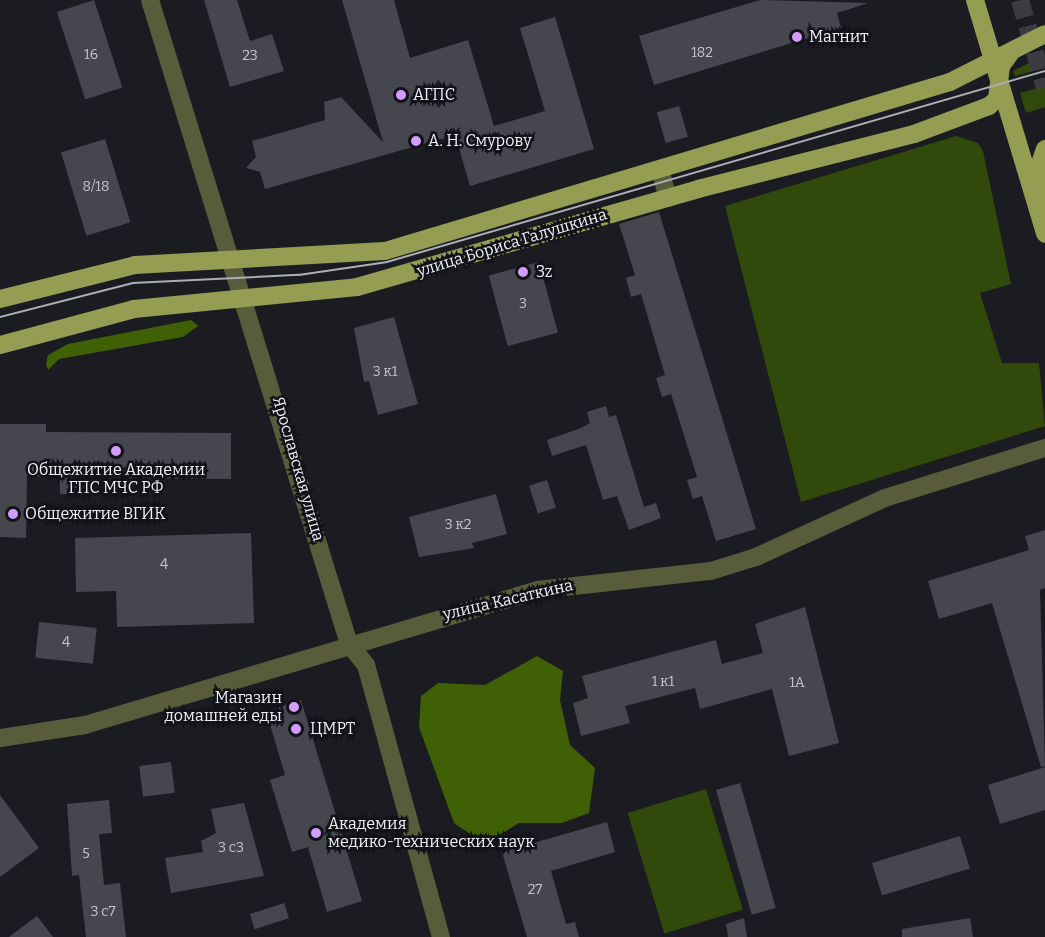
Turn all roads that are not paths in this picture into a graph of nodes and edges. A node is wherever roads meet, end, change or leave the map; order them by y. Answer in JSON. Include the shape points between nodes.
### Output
{"nodes":[{"id":1,"x":150,"y":0,"type":"edge"},
{"id":2,"x":975,"y":0,"type":"edge"},
{"id":3,"x":1045,"y":34,"type":"edge"},
{"id":4,"x":1011,"y":52,"type":"junction"},
{"id":5,"x":994,"y":60,"type":"junction"},
{"id":6,"x":999,"y":84,"type":"junction"},
{"id":7,"x":960,"y":117,"type":"junction"},
{"id":8,"x":1011,"y":126,"type":"junction"},
{"id":9,"x":1045,"y":149,"type":"edge"},
{"id":10,"x":660,"y":169,"type":"junction"},
{"id":11,"x":1045,"y":193,"type":"edge"},
{"id":12,"x":668,"y":198,"type":"junction"},
{"id":13,"x":1045,"y":234,"type":"edge"},
{"id":14,"x":232,"y":260,"type":"junction"},
{"id":15,"x":0,"y":299,"type":"edge"},
{"id":16,"x":246,"y":300,"type":"junction"},
{"id":17,"x":0,"y":345,"type":"edge"},
{"id":18,"x":1045,"y":447,"type":"edge"},
{"id":19,"x":349,"y":644,"type":"junction"},
{"id":20,"x":0,"y":738,"type":"edge"},
{"id":21,"x":441,"y":937,"type":"edge"}],
"edges":[{"from":1,"to":14,"type":"street","name":"Ярославская улица"},
{"from":2,"to":5,"type":"main road"},
{"from":3,"to":4,"type":"main road","name":"улица Бориса Галушкина"},
{"from":4,"to":5,"type":"main road","name":"улица Бориса Галушкина"},
{"from":4,"to":6,"type":"main road","name":"улица Бориса Галушкина","via":[[1001,66]]},
{"from":5,"to":6,"type":"main road"},
{"from":5,"to":10,"type":"main road","name":"улица Бориса Галушкина","via":[[950,82],[769,132]]},
{"from":6,"to":7,"type":"main road","name":"улица Бориса Галушкина","via":[[989,106]]},
{"from":6,"to":8,"type":"main road"},
{"from":7,"to":8,"type":"main road","via":[[992,112]]},
{"from":7,"to":12,"type":"main road","name":"улица Бориса Галушкина","via":[[782,171]]},
{"from":8,"to":13,"type":"main road"},
{"from":9,"to":11,"type":"main road","via":[[1039,166]]},
{"from":10,"to":12,"type":"street"},
{"from":10,"to":14,"type":"main road","name":"улица Бориса Галушкина","via":[[385,250]]},
{"from":12,"to":16,"type":"main road","name":"улица Бориса Галушкина","via":[[357,287]]},
{"from":14,"to":15,"type":"main road","name":"улица Бориса Галушкина","via":[[135,265]]},
{"from":14,"to":16,"type":"street","name":"Ярославская улица"},
{"from":16,"to":17,"type":"main road","name":"улица Бориса Галушкина","via":[[134,309]]},
{"from":16,"to":19,"type":"street","name":"Ярославская улица"},
{"from":18,"to":19,"type":"street","name":"улица Касаткина","via":[[885,498],[711,571],[538,590]]},
{"from":19,"to":20,"type":"street","name":"улица Касаткина","via":[[85,725]]},
{"from":19,"to":21,"type":"street","name":"Ярославская улица","via":[[366,665]]}]}
